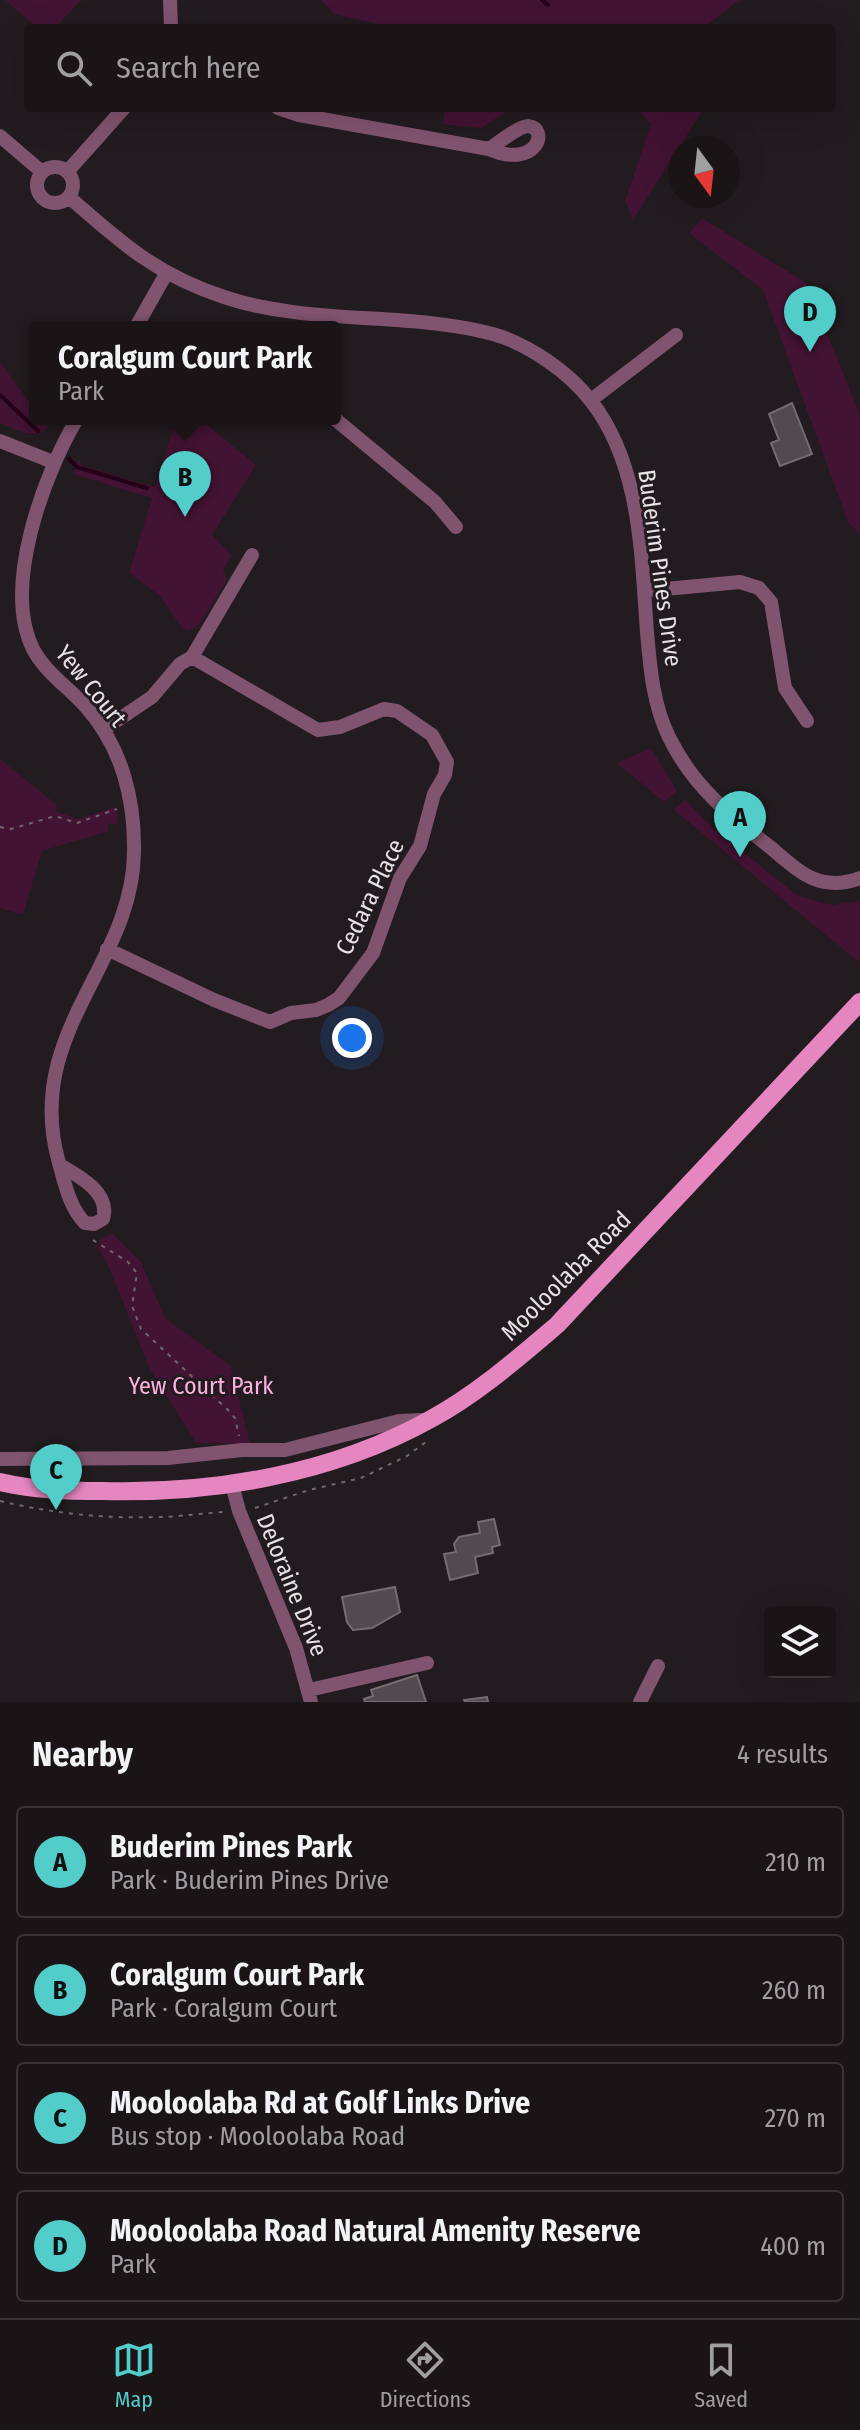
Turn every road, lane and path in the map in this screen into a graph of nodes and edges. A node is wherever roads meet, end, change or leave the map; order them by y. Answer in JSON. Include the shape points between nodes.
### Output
{"nodes":[{"id":1,"x":170,"y":0,"type":"edge"},
{"id":2,"x":171,"y":24,"type":"edge"},
{"id":3,"x":120,"y":112,"type":"edge"},
{"id":4,"x":290,"y":112,"type":"edge"},
{"id":5,"x":0,"y":136,"type":"edge"},
{"id":6,"x":489,"y":149,"type":"dead end"},
{"id":7,"x":42,"y":172,"type":"junction"},
{"id":8,"x":67,"y":172,"type":"junction"},
{"id":9,"x":69,"y":197,"type":"junction"},
{"id":10,"x":166,"y":274,"type":"junction"},
{"id":11,"x":282,"y":319,"type":"edge"},
{"id":12,"x":139,"y":321,"type":"edge"},
{"id":13,"x":330,"y":321,"type":"edge"},
{"id":14,"x":341,"y":321,"type":"edge"},
{"id":15,"x":676,"y":335,"type":"dead end"},
{"id":16,"x":591,"y":400,"type":"junction"},
{"id":17,"x":341,"y":424,"type":"edge"},
{"id":18,"x":74,"y":425,"type":"edge"},
{"id":19,"x":0,"y":441,"type":"edge"},
{"id":20,"x":53,"y":462,"type":"junction"},
{"id":21,"x":456,"y":527,"type":"dead end"},
{"id":22,"x":252,"y":555,"type":"dead end"},
{"id":23,"x":644,"y":591,"type":"junction"},
{"id":24,"x":192,"y":657,"type":"junction"},
{"id":25,"x":807,"y":721,"type":"dead end"},
{"id":26,"x":103,"y":730,"type":"junction"},
{"id":27,"x":122,"y":808,"type":"dead end"},
{"id":28,"x":0,"y":827,"type":"edge"},
{"id":29,"x":860,"y":878,"type":"edge"},
{"id":30,"x":107,"y":949,"type":"junction"},
{"id":31,"x":860,"y":1002,"type":"edge"},
{"id":32,"x":60,"y":1165,"type":"dead end"},
{"id":33,"x":87,"y":1236,"type":"dead end"},
{"id":34,"x":357,"y":1441,"type":"junction"},
{"id":35,"x":242,"y":1450,"type":"junction"},
{"id":36,"x":0,"y":1459,"type":"edge"},
{"id":37,"x":0,"y":1482,"type":"edge"},
{"id":38,"x":232,"y":1484,"type":"junction"},
{"id":39,"x":427,"y":1663,"type":"dead end"},
{"id":40,"x":658,"y":1666,"type":"dead end"},
{"id":41,"x":310,"y":1696,"type":"edge"},
{"id":42,"x":640,"y":1702,"type":"edge"}],
"edges":[{"from":1,"to":2,"type":"street"},
{"from":3,"to":8,"type":"street"},
{"from":4,"to":6,"type":"street"},
{"from":5,"to":7,"type":"street"},
{"from":7,"to":8,"type":"street","via":[[57,167]]},
{"from":7,"to":9,"type":"street","via":[[37,189],[43,199],[53,203]]},
{"from":8,"to":9,"type":"street","via":[[73,181]]},
{"from":9,"to":10,"type":"street","name":"Buderim Pines Drive"},
{"from":10,"to":11,"type":"street","name":"Buderim Pines Drive"},
{"from":10,"to":12,"type":"street"},
{"from":11,"to":13,"type":"street","name":"Buderim Pines Drive"},
{"from":14,"to":16,"type":"street","name":"Buderim Pines Drive","via":[[451,326],[495,334],[570,378]]},
{"from":15,"to":16,"type":"street"},
{"from":16,"to":23,"type":"street","name":"Buderim Pines Drive","via":[[621,453],[634,500]]},
{"from":17,"to":21,"type":"street","via":[[435,502]]},
{"from":18,"to":20,"type":"street","name":"Yew Court"},
{"from":19,"to":20,"type":"street"},
{"from":20,"to":26,"type":"street","name":"Yew Court","via":[[23,569],[22,611],[34,651]]},
{"from":22,"to":24,"type":"street"},
{"from":23,"to":25,"type":"street","via":[[740,582],[759,588],[771,602],[785,688]]},
{"from":23,"to":29,"type":"street","name":"Buderim Pines Drive","via":[[656,699],[668,735],[694,779],[807,877],[826,883]]},
{"from":24,"to":26,"type":"street","via":[[152,697]]},
{"from":24,"to":30,"type":"street","name":"Cedara Place","via":[[318,730],[384,709],[397,711],[432,735],[447,762],[445,775],[373,953],[339,998],[316,1010],[270,1022]]},
{"from":26,"to":30,"type":"street","name":"Yew Court","via":[[123,770],[135,832],[132,882]]},
{"from":27,"to":28,"type":"path","via":[[77,823],[55,816],[11,829]]},
{"from":30,"to":32,"type":"street","name":"Yew Court","via":[[57,1064],[52,1122]]},
{"from":31,"to":34,"type":"main road","name":"Mooloolaba Road","via":[[557,1325],[509,1366],[429,1420]]},
{"from":33,"to":35,"type":"path","via":[[137,1273],[132,1306],[141,1329],[235,1418]]},
{"from":34,"to":35,"type":"street"},
{"from":34,"to":38,"type":"main road","name":"Mooloolaba Road","via":[[278,1475]]},
{"from":35,"to":36,"type":"street","via":[[168,1458]]},
{"from":37,"to":38,"type":"main road","name":"Mooloolaba Road","via":[[46,1490],[140,1492]]},
{"from":38,"to":41,"type":"street","name":"Deloraine Drive"},
{"from":39,"to":41,"type":"street"},
{"from":40,"to":42,"type":"street"}]}
